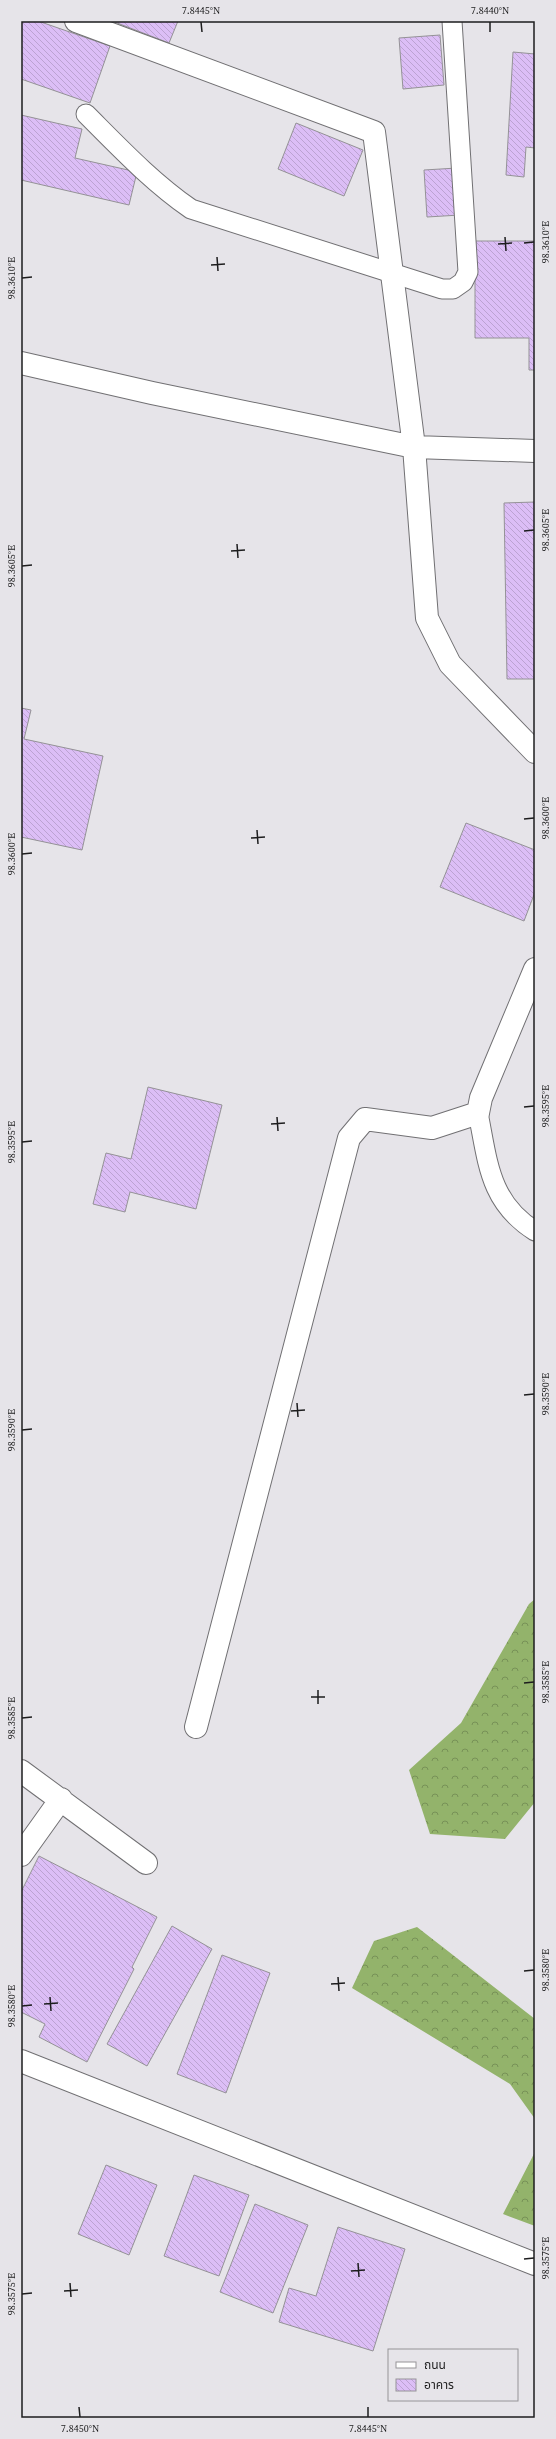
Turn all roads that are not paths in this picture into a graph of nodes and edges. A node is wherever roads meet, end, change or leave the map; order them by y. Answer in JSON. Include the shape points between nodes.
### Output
{"nodes":[{"id":1,"x":76,"y":21,"type":"edge"},
{"id":2,"x":452,"y":21,"type":"edge"},
{"id":3,"x":86,"y":114,"type":"dead end"},
{"id":4,"x":392,"y":274,"type":"junction"},
{"id":5,"x":21,"y":363,"type":"edge"},
{"id":6,"x":414,"y":447,"type":"junction"},
{"id":7,"x":535,"y":451,"type":"edge"},
{"id":8,"x":535,"y":752,"type":"edge"},
{"id":9,"x":535,"y":969,"type":"edge"},
{"id":10,"x":478,"y":1113,"type":"junction"},
{"id":11,"x":535,"y":1231,"type":"edge"},
{"id":12,"x":196,"y":1727,"type":"dead end"},
{"id":13,"x":21,"y":1771,"type":"edge"},
{"id":14,"x":61,"y":1799,"type":"junction"},
{"id":15,"x":21,"y":1855,"type":"edge"},
{"id":16,"x":146,"y":1863,"type":"dead end"},
{"id":17,"x":21,"y":2061,"type":"edge"},
{"id":18,"x":535,"y":2264,"type":"edge"}],
"edges":[{"from":1,"to":4,"type":"street","via":[[374,132]]},
{"from":2,"to":4,"type":"lane","via":[[468,272],[463,282],[453,289],[442,289]]},
{"from":3,"to":4,"type":"lane","via":[[167,193],[191,209]]},
{"from":4,"to":6,"type":"street"},
{"from":5,"to":6,"type":"street"},
{"from":6,"to":7,"type":"street"},
{"from":6,"to":8,"type":"street","via":[[427,618],[450,664]]},
{"from":9,"to":10,"type":"street","via":[[481,1098]]},
{"from":10,"to":11,"type":"lane","via":[[489,1168],[500,1199],[518,1220]]},
{"from":10,"to":12,"type":"street","via":[[432,1128],[365,1119],[349,1138]]},
{"from":13,"to":14,"type":"street"},
{"from":14,"to":15,"type":"street"},
{"from":14,"to":16,"type":"street"},
{"from":17,"to":18,"type":"street"}]}
